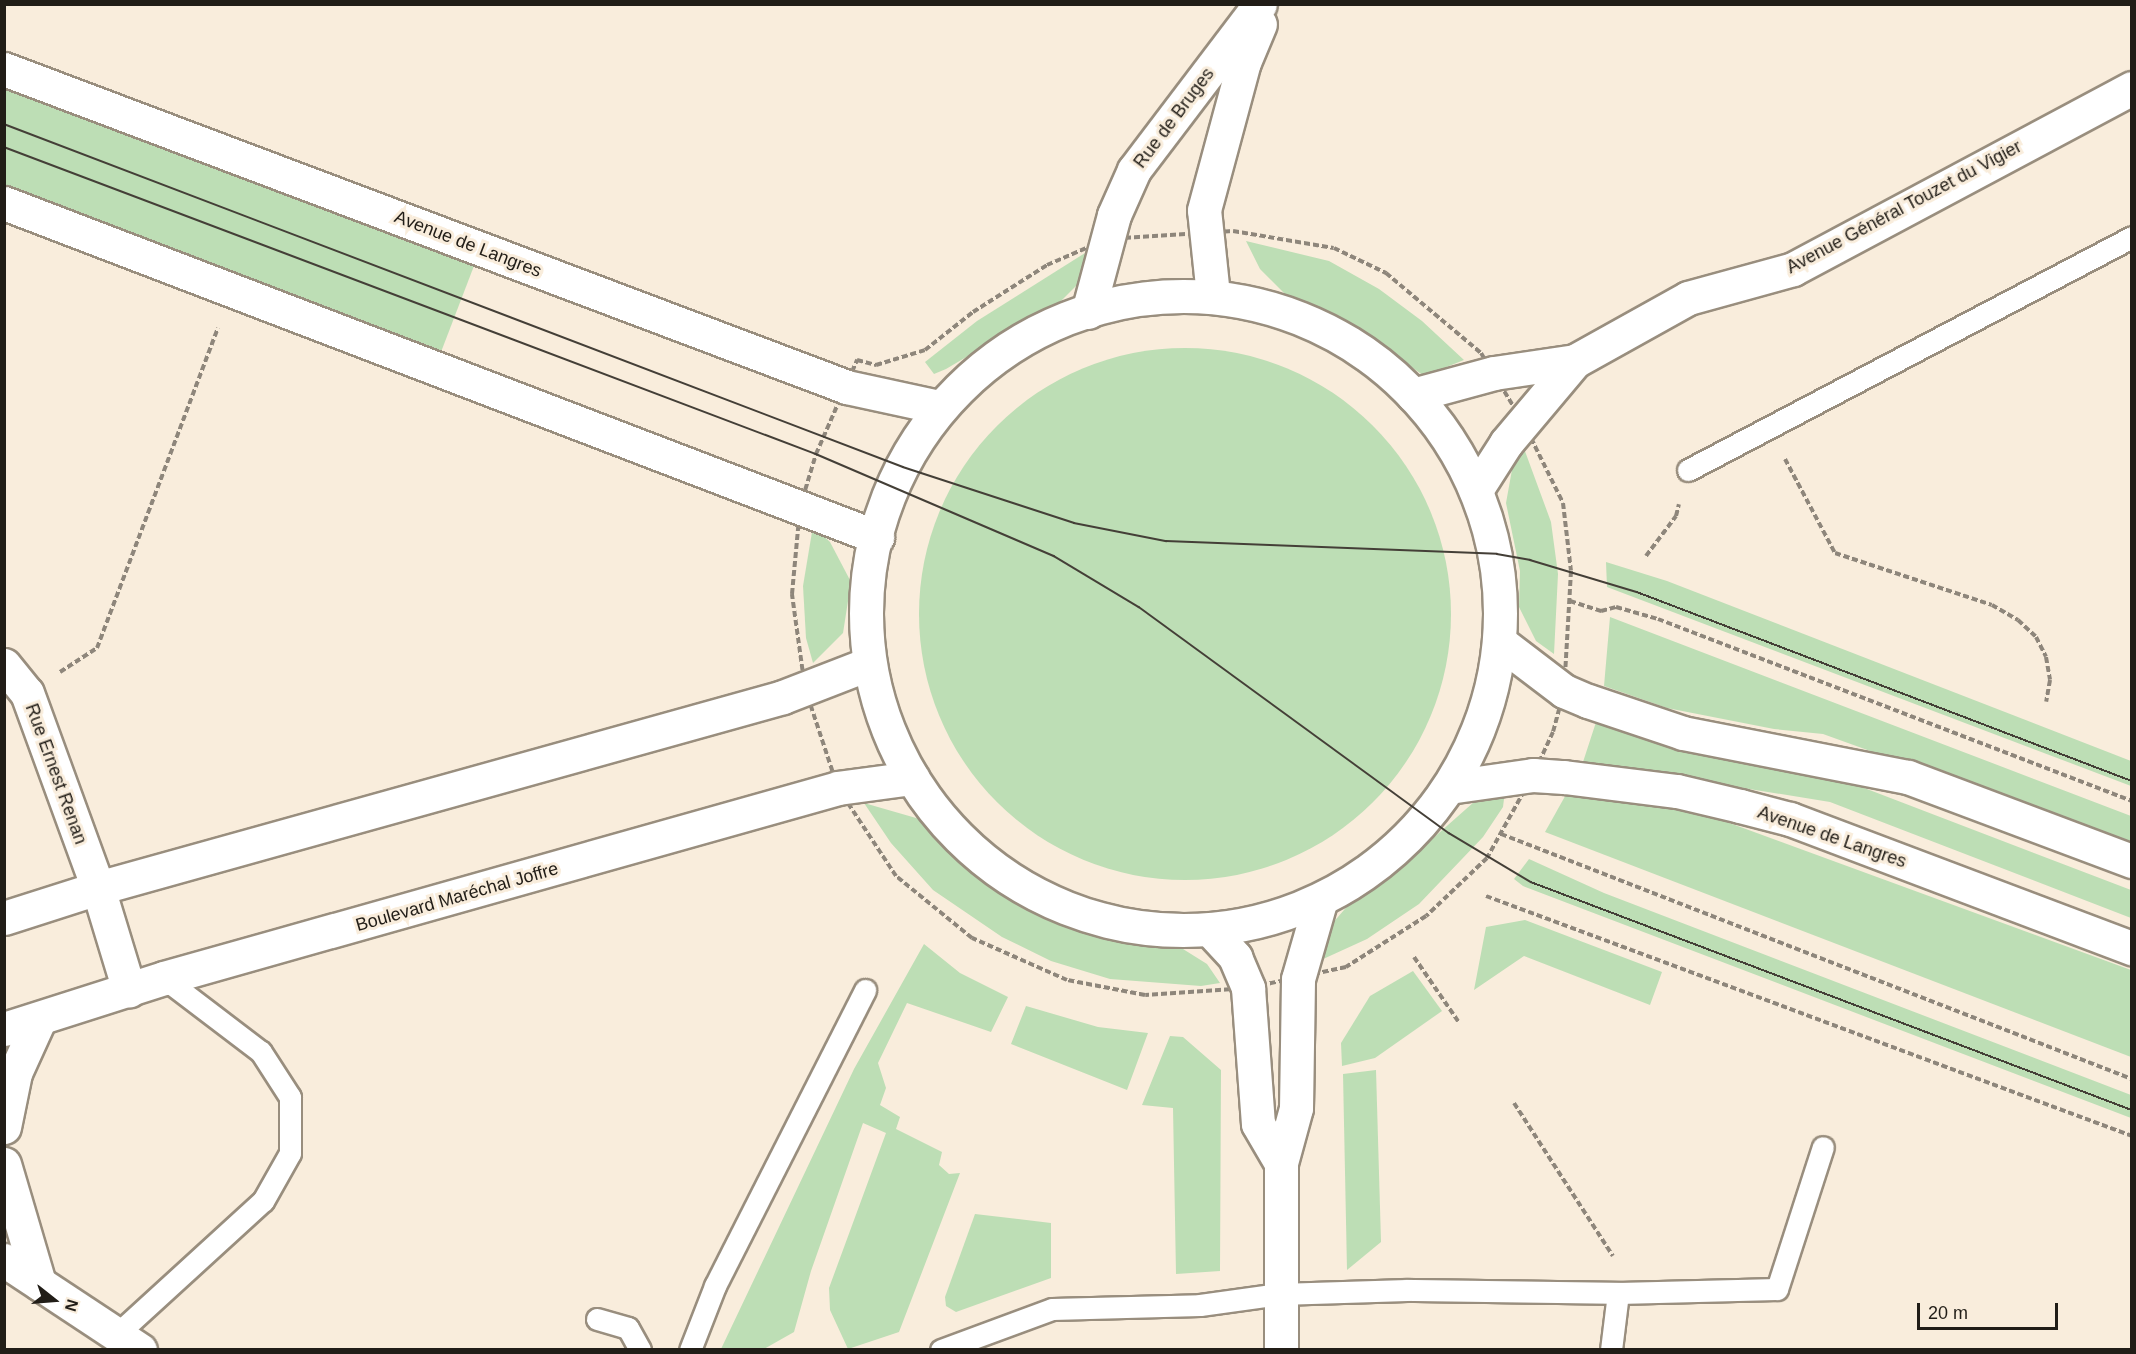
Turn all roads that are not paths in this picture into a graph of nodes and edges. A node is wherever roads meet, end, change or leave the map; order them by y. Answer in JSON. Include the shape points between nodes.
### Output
{"nodes":[{"id":1,"x":1260,"y":4,"type":"edge"},
{"id":2,"x":1269,"y":4,"type":"edge"},
{"id":3,"x":4,"y":69,"type":"edge"},
{"id":4,"x":2132,"y":88,"type":"edge"},
{"id":5,"x":4,"y":203,"type":"edge"},
{"id":6,"x":2132,"y":237,"type":"edge"},
{"id":7,"x":1213,"y":295,"type":"junction"},
{"id":8,"x":1088,"y":312,"type":"junction"},
{"id":9,"x":1575,"y":361,"type":"junction"},
{"id":10,"x":1413,"y":395,"type":"junction"},
{"id":11,"x":935,"y":406,"type":"junction"},
{"id":12,"x":1688,"y":470,"type":"dead end"},
{"id":13,"x":1476,"y":490,"type":"junction"},
{"id":14,"x":877,"y":537,"type":"junction"},
{"id":15,"x":1501,"y":643,"type":"junction"},
{"id":16,"x":868,"y":664,"type":"junction"},
{"id":17,"x":4,"y":665,"type":"edge"},
{"id":18,"x":16,"y":697,"type":"edge"},
{"id":19,"x":912,"y":778,"type":"junction"},
{"id":20,"x":1449,"y":787,"type":"junction"},
{"id":21,"x":2132,"y":861,"type":"edge"},
{"id":22,"x":98,"y":888,"type":"junction"},
{"id":23,"x":1321,"y":899,"type":"junction"},
{"id":24,"x":4,"y":918,"type":"edge"},
{"id":25,"x":1213,"y":933,"type":"junction"},
{"id":26,"x":2132,"y":948,"type":"edge"},
{"id":27,"x":164,"y":978,"type":"junction"},
{"id":28,"x":129,"y":990,"type":"junction"},
{"id":29,"x":865,"y":990,"type":"dead end"},
{"id":30,"x":40,"y":1018,"type":"junction"},
{"id":31,"x":4,"y":1029,"type":"edge"},
{"id":32,"x":4,"y":1127,"type":"edge"},
{"id":33,"x":1823,"y":1147,"type":"dead end"},
{"id":34,"x":1281,"y":1163,"type":"junction"},
{"id":35,"x":4,"y":1164,"type":"edge"},
{"id":36,"x":4,"y":1260,"type":"edge"},
{"id":37,"x":39,"y":1283,"type":"junction"},
{"id":38,"x":1618,"y":1293,"type":"junction"},
{"id":39,"x":1280,"y":1294,"type":"junction"},
{"id":40,"x":597,"y":1318,"type":"dead end"},
{"id":41,"x":120,"y":1345,"type":"edge"},
{"id":42,"x":640,"y":1350,"type":"edge"},
{"id":43,"x":690,"y":1350,"type":"edge"},
{"id":44,"x":941,"y":1350,"type":"edge"},
{"id":45,"x":1281,"y":1350,"type":"edge"},
{"id":46,"x":1611,"y":1350,"type":"edge"}],
"edges":[{"from":1,"to":8,"type":"main road","name":"Rue de Bruges","via":[[1134,170],[1107,239]]},
{"from":2,"to":7,"type":"main road","name":"Rue de Bruges","via":[[1240,73],[1204,210]]},
{"from":3,"to":11,"type":"main road","name":"Avenue de Langres","via":[[847,387]]},
{"from":4,"to":9,"type":"main road","name":"Avenue Général Touzet du Vigier","via":[[1793,269],[1688,298]]},
{"from":5,"to":14,"type":"main road"},
{"from":6,"to":12,"type":"lane"},
{"from":7,"to":8,"type":"main road","via":[[1139,301]]},
{"from":7,"to":10,"type":"main road","via":[[1286,315],[1365,352]]},
{"from":8,"to":11,"type":"main road","via":[[1057,319],[994,354]]},
{"from":9,"to":10,"type":"main road","name":"Avenue Général Touzet du Vigier","via":[[1494,373]]},
{"from":9,"to":13,"type":"main road","name":"Avenue Général Touzet du Vigier","via":[[1523,422]]},
{"from":10,"to":13,"type":"main road","via":[[1442,430]]},
{"from":11,"to":14,"type":"main road","via":[[903,466]]},
{"from":13,"to":15,"type":"main road","via":[[1497,554]]},
{"from":14,"to":16,"type":"main road","via":[[866,603]]},
{"from":15,"to":20,"type":"main road","via":[[1479,728]]},
{"from":15,"to":21,"type":"main road","via":[[1564,691],[1683,733],[1908,777]]},
{"from":16,"to":19,"type":"main road"},
{"from":16,"to":22,"type":"main road","via":[[805,688]]},
{"from":17,"to":18,"type":"main road","name":"Rue Ernest Renan"},
{"from":18,"to":22,"type":"main road","name":"Rue Ernest Renan"},
{"from":19,"to":25,"type":"main road","via":[[936,813],[987,864],[1046,899],[1132,925]]},
{"from":19,"to":27,"type":"main road","name":"Boulevard Maréchal Joffre","via":[[838,788]]},
{"from":20,"to":23,"type":"main road","via":[[1387,858],[1342,891]]},
{"from":20,"to":26,"type":"main road","name":"Avenue de Langres","via":[[1533,776],[1677,791],[1790,819]]},
{"from":22,"to":24,"type":"main road"},
{"from":22,"to":28,"type":"main road","name":"Rue Ernest Renan"},
{"from":23,"to":25,"type":"main road","via":[[1267,921]]},
{"from":23,"to":34,"type":"main road","via":[[1299,979],[1296,1108]]},
{"from":25,"to":34,"type":"main road","via":[[1235,957],[1248,988],[1258,1124]]},
{"from":27,"to":28,"type":"main road","name":"Boulevard Maréchal Joffre"},
{"from":27,"to":41,"type":"lane","via":[[261,1052],[290,1097],[290,1153],[263,1201]]},
{"from":28,"to":30,"type":"main road","name":"Boulevard Maréchal Joffre"},
{"from":29,"to":43,"type":"lane","via":[[715,1286]]},
{"from":30,"to":31,"type":"main road","name":"Boulevard Maréchal Joffre"},
{"from":30,"to":32,"type":"main road","via":[[15,1073]]},
{"from":33,"to":38,"type":"lane","via":[[1777,1289]]},
{"from":34,"to":39,"type":"main road"},
{"from":35,"to":37,"type":"main road"},
{"from":36,"to":37,"type":"main road"},
{"from":37,"to":41,"type":"main road"},
{"from":38,"to":39,"type":"lane","via":[[1407,1290]]},
{"from":38,"to":46,"type":"lane"},
{"from":39,"to":44,"type":"lane","via":[[1200,1305],[1052,1309]]},
{"from":39,"to":45,"type":"main road"},
{"from":40,"to":42,"type":"lane","via":[[628,1328]]}]}
